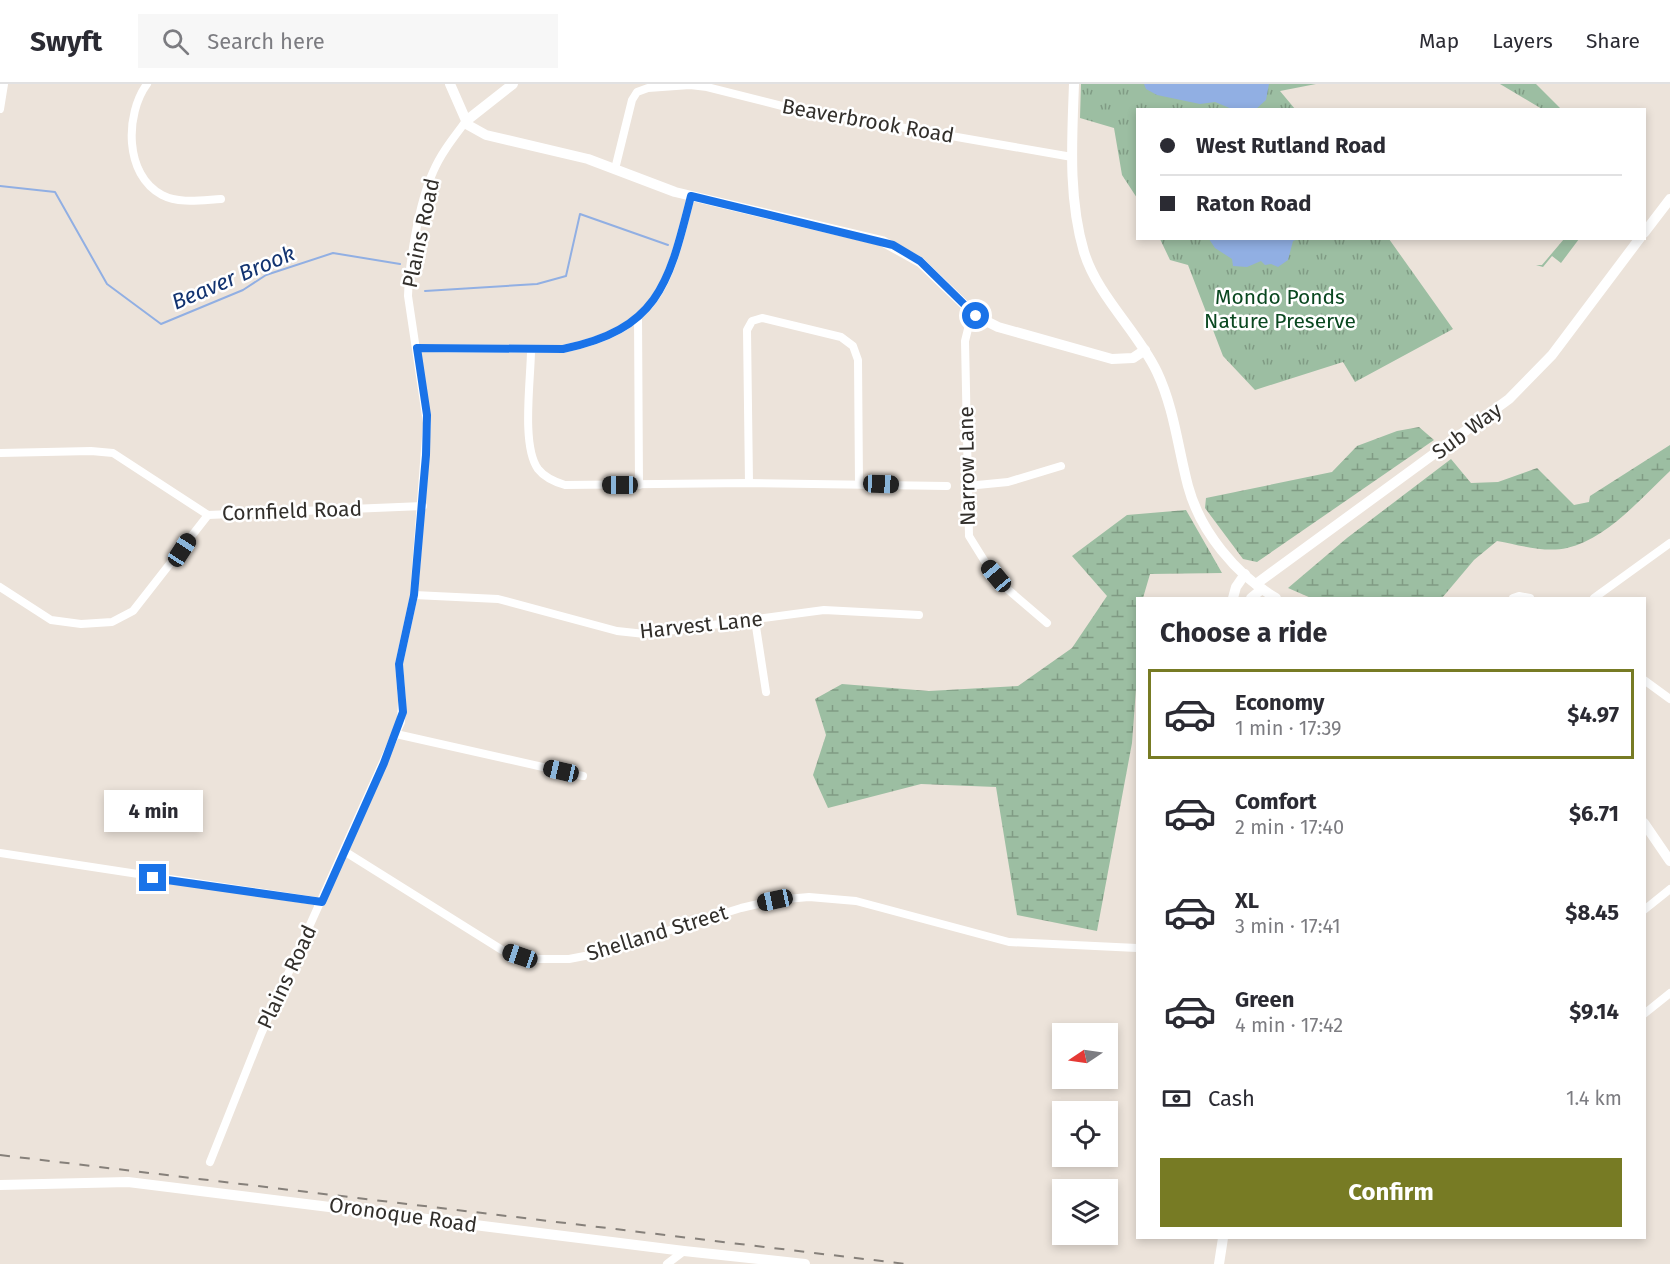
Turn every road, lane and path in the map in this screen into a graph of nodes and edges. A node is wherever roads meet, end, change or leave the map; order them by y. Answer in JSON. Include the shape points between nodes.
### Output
{"nodes":[{"id":1,"x":4,"y":84,"type":"edge"},
{"id":2,"x":147,"y":84,"type":"edge"},
{"id":3,"x":450,"y":84,"type":"edge"},
{"id":4,"x":513,"y":84,"type":"edge"},
{"id":5,"x":1074,"y":84,"type":"edge"},
{"id":6,"x":0,"y":109,"type":"edge"},
{"id":7,"x":466,"y":121,"type":"junction"},
{"id":8,"x":1072,"y":157,"type":"junction"},
{"id":9,"x":615,"y":168,"type":"junction"},
{"id":10,"x":691,"y":196,"type":"junction"},
{"id":11,"x":221,"y":199,"type":"dead end"},
{"id":12,"x":1670,"y":199,"type":"edge"},
{"id":13,"x":1646,"y":230,"type":"edge"},
{"id":14,"x":1638,"y":240,"type":"edge"},
{"id":15,"x":976,"y":316,"type":"junction"},
{"id":16,"x":638,"y":317,"type":"junction"},
{"id":17,"x":417,"y":348,"type":"junction"},
{"id":18,"x":531,"y":350,"type":"junction"},
{"id":19,"x":1145,"y":350,"type":"junction"},
{"id":20,"x":0,"y":453,"type":"edge"},
{"id":21,"x":1061,"y":466,"type":"dead end"},
{"id":22,"x":749,"y":483,"type":"junction"},
{"id":23,"x":859,"y":484,"type":"junction"},
{"id":24,"x":639,"y":485,"type":"junction"},
{"id":25,"x":947,"y":486,"type":"dead end"},
{"id":26,"x":967,"y":486,"type":"junction"},
{"id":27,"x":423,"y":506,"type":"junction"},
{"id":28,"x":208,"y":515,"type":"junction"},
{"id":29,"x":1670,"y":543,"type":"edge"},
{"id":30,"x":1245,"y":574,"type":"junction"},
{"id":31,"x":1259,"y":586,"type":"junction"},
{"id":32,"x":0,"y":587,"type":"edge"},
{"id":33,"x":414,"y":595,"type":"junction"},
{"id":34,"x":1233,"y":597,"type":"edge"},
{"id":35,"x":1252,"y":597,"type":"edge"},
{"id":36,"x":1275,"y":597,"type":"edge"},
{"id":37,"x":1595,"y":597,"type":"edge"},
{"id":38,"x":919,"y":615,"type":"dead end"},
{"id":39,"x":755,"y":620,"type":"junction"},
{"id":40,"x":1047,"y":623,"type":"dead end"},
{"id":41,"x":1646,"y":681,"type":"edge"},
{"id":42,"x":766,"y":692,"type":"dead end"},
{"id":43,"x":1670,"y":699,"type":"edge"},
{"id":44,"x":396,"y":734,"type":"junction"},
{"id":45,"x":583,"y":777,"type":"dead end"},
{"id":46,"x":1646,"y":826,"type":"edge"},
{"id":47,"x":344,"y":851,"type":"junction"},
{"id":48,"x":0,"y":853,"type":"edge"},
{"id":49,"x":1670,"y":861,"type":"edge"},
{"id":50,"x":1670,"y":889,"type":"edge"},
{"id":51,"x":322,"y":902,"type":"junction"},
{"id":52,"x":1646,"y":908,"type":"edge"},
{"id":53,"x":1136,"y":948,"type":"edge"},
{"id":54,"x":1670,"y":993,"type":"edge"},
{"id":55,"x":1646,"y":1012,"type":"edge"},
{"id":56,"x":210,"y":1162,"type":"dead end"},
{"id":57,"x":0,"y":1185,"type":"edge"},
{"id":58,"x":1222,"y":1239,"type":"edge"},
{"id":59,"x":684,"y":1251,"type":"junction"},
{"id":60,"x":667,"y":1264,"type":"edge"},
{"id":61,"x":805,"y":1264,"type":"edge"},
{"id":62,"x":1219,"y":1264,"type":"edge"}],
"edges":[{"from":1,"to":6,"type":"street"},
{"from":2,"to":11,"type":"street","via":[[138,99],[132,134],[144,179],[168,197]]},
{"from":3,"to":7,"type":"main road"},
{"from":4,"to":7,"type":"main road","name":"Plains Road"},
{"from":5,"to":8,"type":"main road"},
{"from":7,"to":9,"type":"main road","via":[[472,129],[486,135]]},
{"from":7,"to":17,"type":"street","name":"Plains Road","via":[[438,161],[423,205],[408,282]]},
{"from":8,"to":9,"type":"street","name":"Beaverbrook Road","via":[[790,108],[690,85],[637,92]]},
{"from":8,"to":19,"type":"main road","via":[[1076,211],[1086,259]]},
{"from":9,"to":10,"type":"main road"},
{"from":10,"to":15,"type":"main road","via":[[893,245],[920,261]]},
{"from":10,"to":16,"type":"street","via":[[672,269]]},
{"from":12,"to":13,"type":"main road"},
{"from":14,"to":31,"type":"main road","name":"Sub Way","via":[[1552,355],[1509,399]]},
{"from":15,"to":19,"type":"main road","via":[[998,327],[1106,358],[1130,359]]},
{"from":15,"to":26,"type":"street","name":"Narrow Lane","via":[[965,341]]},
{"from":16,"to":18,"type":"street","via":[[620,331],[585,344]]},
{"from":16,"to":24,"type":"street"},
{"from":17,"to":18,"type":"street"},
{"from":17,"to":27,"type":"street","name":"Plains Road","via":[[428,423]]},
{"from":18,"to":24,"type":"street","via":[[530,439],[538,469],[554,482],[565,485]]},
{"from":19,"to":30,"type":"main road","via":[[1168,402],[1195,507],[1208,532]]},
{"from":20,"to":28,"type":"street","name":"Cornfield Road","via":[[112,453]]},
{"from":21,"to":26,"type":"street","via":[[1008,482]]},
{"from":22,"to":23,"type":"street"},
{"from":22,"to":23,"type":"street","via":[[747,330],[752,321],[762,318],[837,336],[853,346],[858,360]]},
{"from":22,"to":24,"type":"street"},
{"from":23,"to":25,"type":"street"},
{"from":26,"to":40,"type":"street","name":"Narrow Lane","via":[[969,536],[987,566]]},
{"from":27,"to":28,"type":"street","name":"Cornfield Road"},
{"from":27,"to":33,"type":"street","name":"Plains Road"},
{"from":28,"to":32,"type":"street","via":[[139,605],[112,622],[73,624],[51,620]]},
{"from":29,"to":37,"type":"street"},
{"from":30,"to":31,"type":"main road"},
{"from":30,"to":34,"type":"main road"},
{"from":31,"to":35,"type":"main road","name":"Sub Way"},
{"from":31,"to":36,"type":"main road"},
{"from":33,"to":39,"type":"street","name":"Harvest Lane","via":[[498,599],[636,634]]},
{"from":33,"to":44,"type":"street","name":"Plains Road","via":[[399,664],[403,712]]},
{"from":38,"to":39,"type":"street","name":"Harvest Lane","via":[[824,610]]},
{"from":39,"to":42,"type":"street"},
{"from":41,"to":43,"type":"street"},
{"from":44,"to":45,"type":"street"},
{"from":44,"to":47,"type":"street","name":"Plains Road"},
{"from":46,"to":49,"type":"main road"},
{"from":47,"to":51,"type":"street","name":"Plains Road"},
{"from":47,"to":53,"type":"street","name":"Shelland Street","via":[[489,943],[538,959],[590,955],[741,908],[809,897],[856,901],[1009,942]]},
{"from":48,"to":51,"type":"street"},
{"from":50,"to":52,"type":"street"},
{"from":51,"to":56,"type":"street","name":"Plains Road","via":[[261,1034]]},
{"from":54,"to":55,"type":"street"},
{"from":57,"to":59,"type":"main road","name":"Oronoque Road","via":[[128,1182]]},
{"from":58,"to":62,"type":"main road"},
{"from":59,"to":60,"type":"street"},
{"from":59,"to":61,"type":"main road","name":"Oronoque Road"}]}
